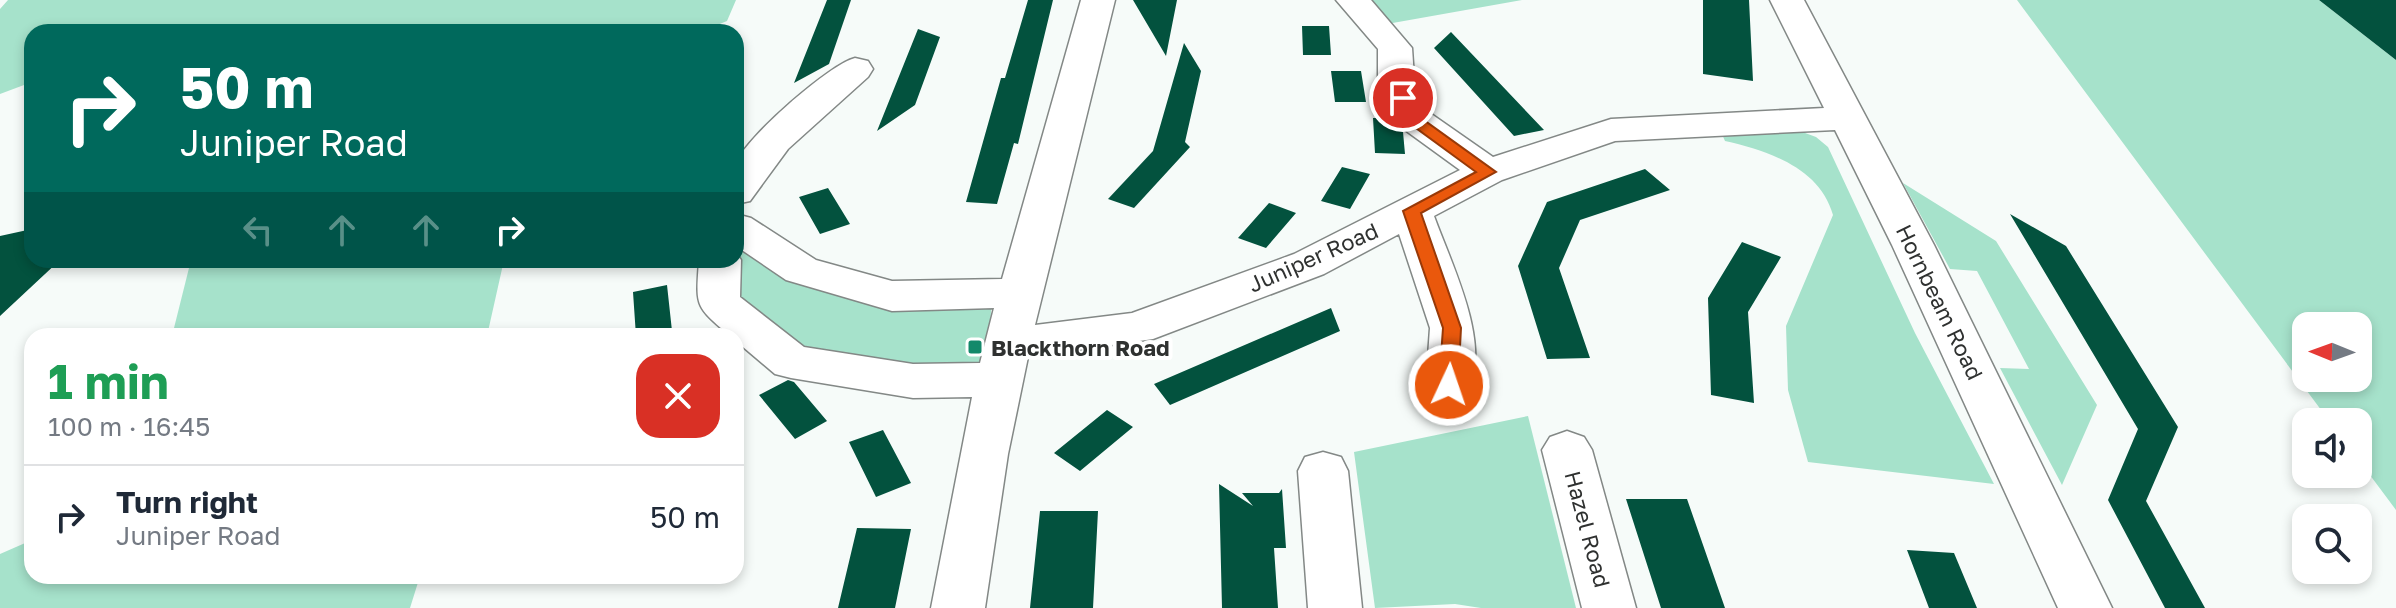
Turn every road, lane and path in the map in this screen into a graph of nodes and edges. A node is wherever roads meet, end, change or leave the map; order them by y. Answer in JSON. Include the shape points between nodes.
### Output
{"nodes":[{"id":1,"x":1098,"y":0,"type":"edge"},
{"id":2,"x":1353,"y":0,"type":"edge"},
{"id":3,"x":1787,"y":0,"type":"edge"},
{"id":4,"x":855,"y":69,"type":"dead end"},
{"id":5,"x":1849,"y":118,"type":"junction"},
{"id":6,"x":1488,"y":172,"type":"junction"},
{"id":7,"x":744,"y":178,"type":"edge"},
{"id":8,"x":1412,"y":211,"type":"junction"},
{"id":9,"x":744,"y":232,"type":"edge"},
{"id":10,"x":720,"y":268,"type":"edge"},
{"id":11,"x":1018,"y":293,"type":"junction"},
{"id":12,"x":1002,"y":362,"type":"junction"},
{"id":13,"x":1449,"y":385,"type":"dead end"},
{"id":14,"x":1567,"y":450,"type":"dead end"},
{"id":15,"x":1323,"y":471,"type":"dead end"},
{"id":16,"x":958,"y":608,"type":"edge"},
{"id":17,"x":1335,"y":608,"type":"edge"},
{"id":18,"x":1609,"y":608,"type":"edge"},
{"id":19,"x":2085,"y":608,"type":"edge"}],
"edges":[{"from":1,"to":11,"type":"street"},
{"from":2,"to":6,"type":"street","via":[[1395,48],[1396,78],[1411,117]]},
{"from":3,"to":5,"type":"street","name":"Hornbeam Road"},
{"from":4,"to":7,"type":"street","via":[[801,113]]},
{"from":5,"to":6,"type":"street","name":"Juniper Road","via":[[1611,130]]},
{"from":5,"to":19,"type":"street","name":"Hornbeam Road"},
{"from":6,"to":8,"type":"street","name":"Juniper Road"},
{"from":8,"to":12,"type":"street","name":"Juniper Road","via":[[1309,264],[1137,328]]},
{"from":8,"to":13,"type":"street","via":[[1452,328]]},
{"from":9,"to":11,"type":"street","via":[[801,270],[892,296]]},
{"from":10,"to":12,"type":"street","name":"Juniper Road","via":[[718,302],[791,362],[913,381]]},
{"from":11,"to":12,"type":"street"},
{"from":12,"to":16,"type":"street"},
{"from":14,"to":18,"type":"street","name":"Hazel Road"},
{"from":15,"to":17,"type":"street"}]}
